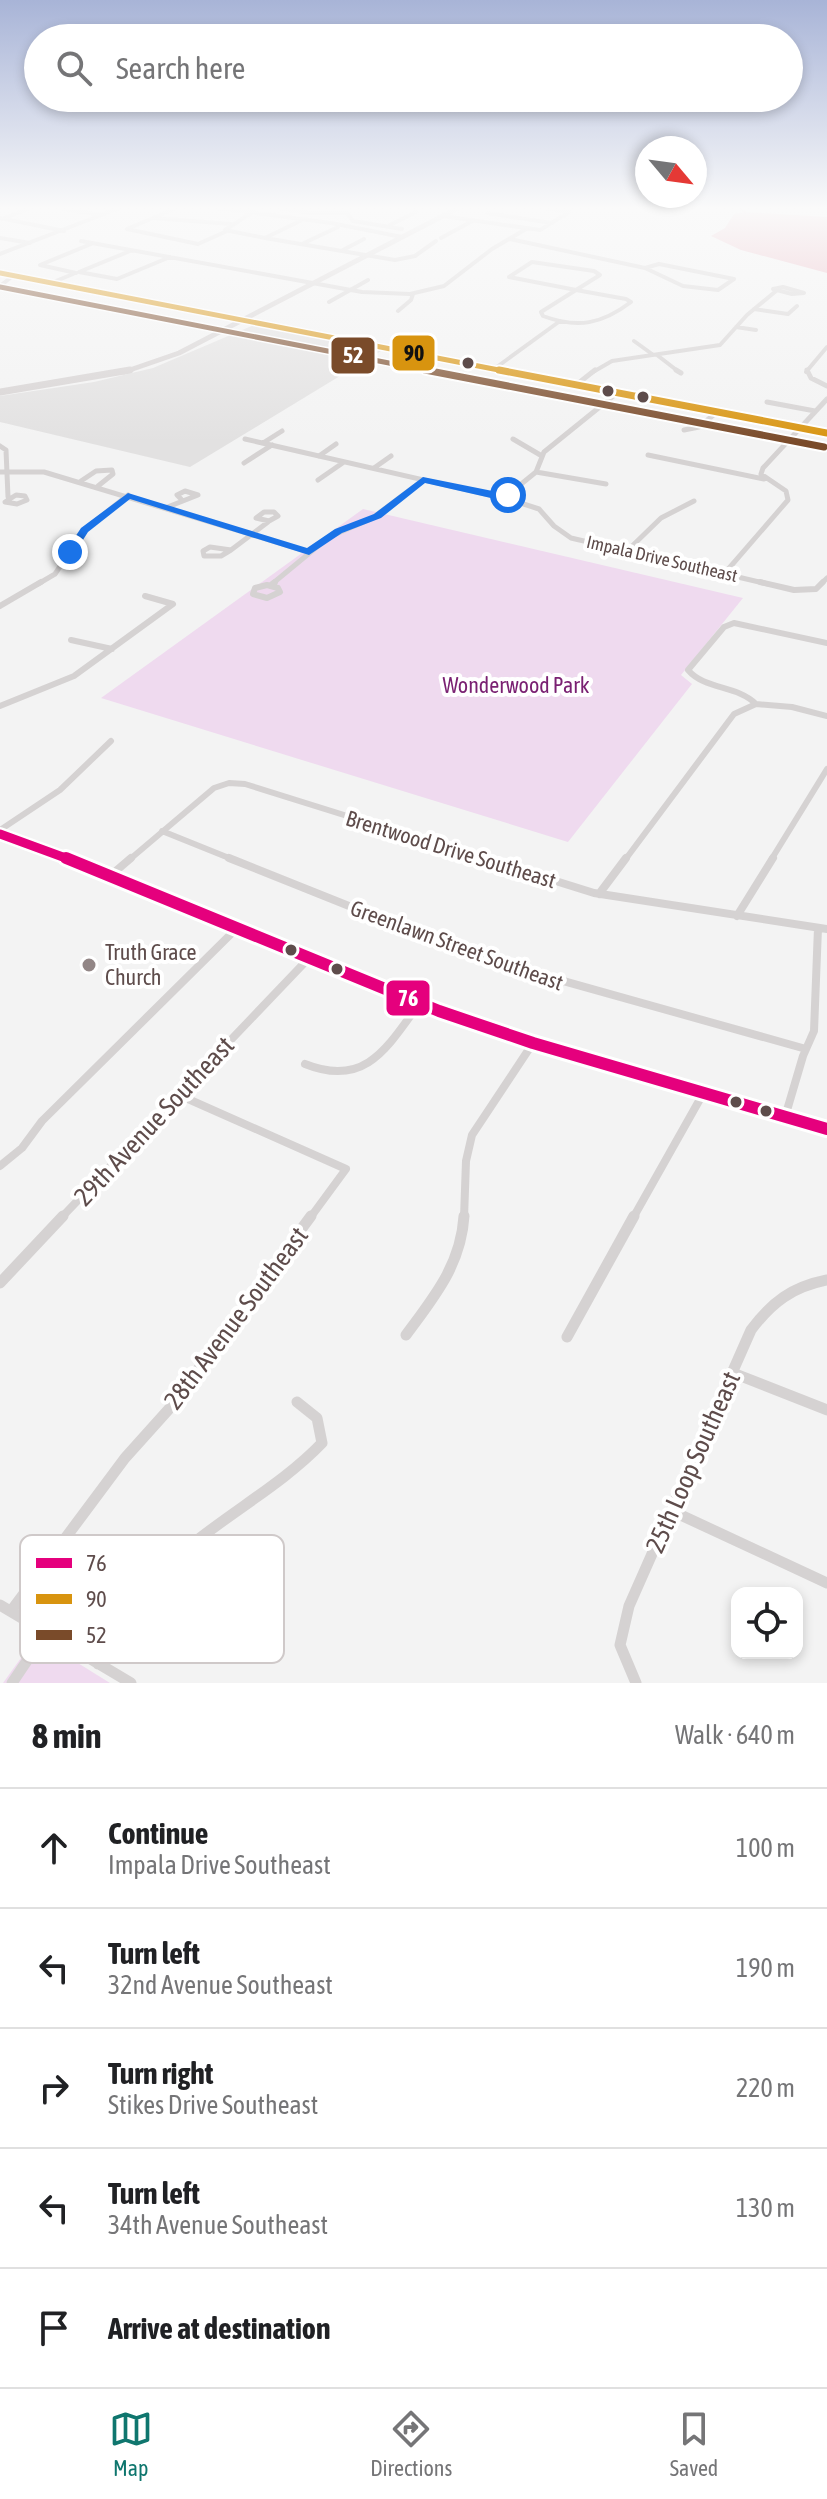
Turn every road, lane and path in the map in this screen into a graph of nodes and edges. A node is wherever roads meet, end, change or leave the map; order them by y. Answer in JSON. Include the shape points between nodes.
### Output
{"nodes":[{"id":1,"x":64,"y":286,"type":"edge"},
{"id":2,"x":311,"y":286,"type":"edge"},
{"id":3,"x":330,"y":286,"type":"edge"},
{"id":4,"x":356,"y":286,"type":"edge"},
{"id":5,"x":445,"y":286,"type":"edge"},
{"id":6,"x":553,"y":286,"type":"edge"},
{"id":7,"x":583,"y":286,"type":"edge"},
{"id":8,"x":689,"y":286,"type":"edge"},
{"id":9,"x":726,"y":286,"type":"edge"},
{"id":10,"x":349,"y":289,"type":"junction"},
{"id":11,"x":576,"y":290,"type":"junction"},
{"id":12,"x":776,"y":291,"type":"junction"},
{"id":13,"x":413,"y":294,"type":"junction"},
{"id":14,"x":329,"y":302,"type":"dead end"},
{"id":15,"x":797,"y":306,"type":"dead end"},
{"id":16,"x":754,"y":309,"type":"junction"},
{"id":17,"x":398,"y":311,"type":"dead end"},
{"id":18,"x":245,"y":320,"type":"junction"},
{"id":19,"x":560,"y":321,"type":"junction"},
{"id":20,"x":736,"y":327,"type":"junction"},
{"id":21,"x":756,"y":330,"type":"dead end"},
{"id":22,"x":634,"y":341,"type":"dead end"},
{"id":23,"x":827,"y":347,"type":"edge"},
{"id":24,"x":654,"y":355,"type":"junction"},
{"id":25,"x":494,"y":369,"type":"junction"},
{"id":26,"x":681,"y":373,"type":"dead end"},
{"id":27,"x":808,"y":376,"type":"junction"},
{"id":28,"x":796,"y":377,"type":"dead end"},
{"id":29,"x":576,"y":385,"type":"junction"},
{"id":30,"x":827,"y":386,"type":"edge"},
{"id":31,"x":0,"y":391,"type":"edge"},
{"id":32,"x":617,"y":393,"type":"junction"},
{"id":33,"x":827,"y":399,"type":"edge"},
{"id":34,"x":767,"y":402,"type":"dead end"},
{"id":35,"x":815,"y":411,"type":"junction"},
{"id":36,"x":717,"y":412,"type":"junction"},
{"id":37,"x":799,"y":428,"type":"junction"},
{"id":38,"x":684,"y":430,"type":"dead end"},
{"id":39,"x":282,"y":431,"type":"dead end"},
{"id":40,"x":827,"y":433,"type":"edge"},
{"id":41,"x":245,"y":439,"type":"dead end"},
{"id":42,"x":513,"y":439,"type":"dead end"},
{"id":43,"x":263,"y":443,"type":"junction"},
{"id":44,"x":336,"y":444,"type":"dead end"},
{"id":45,"x":272,"y":445,"type":"junction"},
{"id":46,"x":0,"y":446,"type":"edge"},
{"id":47,"x":648,"y":455,"type":"dead end"},
{"id":48,"x":319,"y":456,"type":"junction"},
{"id":49,"x":391,"y":456,"type":"dead end"},
{"id":50,"x":542,"y":456,"type":"junction"},
{"id":51,"x":344,"y":462,"type":"junction"},
{"id":52,"x":244,"y":463,"type":"dead end"},
{"id":53,"x":374,"y":468,"type":"junction"},
{"id":54,"x":2,"y":472,"type":"edge"},
{"id":55,"x":536,"y":472,"type":"junction"},
{"id":56,"x":766,"y":479,"type":"junction"},
{"id":57,"x":318,"y":480,"type":"dead end"},
{"id":58,"x":423,"y":480,"type":"junction"},
{"id":59,"x":81,"y":481,"type":"junction"},
{"id":60,"x":606,"y":484,"type":"dead end"},
{"id":61,"x":98,"y":486,"type":"junction"},
{"id":62,"x":128,"y":495,"type":"junction"},
{"id":63,"x":8,"y":497,"type":"dead end"},
{"id":64,"x":504,"y":498,"type":"junction"},
{"id":65,"x":181,"y":499,"type":"dead end"},
{"id":66,"x":694,"y":501,"type":"dead end"},
{"id":67,"x":165,"y":508,"type":"junction"},
{"id":68,"x":269,"y":521,"type":"dead end"},
{"id":69,"x":249,"y":536,"type":"junction"},
{"id":70,"x":231,"y":550,"type":"dead end"},
{"id":71,"x":627,"y":551,"type":"junction"},
{"id":72,"x":309,"y":552,"type":"junction"},
{"id":73,"x":724,"y":574,"type":"junction"},
{"id":74,"x":827,"y":578,"type":"edge"},
{"id":75,"x":271,"y":585,"type":"dead end"},
{"id":76,"x":145,"y":596,"type":"dead end"},
{"id":77,"x":0,"y":606,"type":"edge"},
{"id":78,"x":71,"y":640,"type":"dead end"},
{"id":79,"x":815,"y":640,"type":"junction"},
{"id":80,"x":827,"y":643,"type":"edge"},
{"id":81,"x":112,"y":649,"type":"junction"},
{"id":82,"x":813,"y":651,"type":"dead end"},
{"id":83,"x":756,"y":704,"type":"junction"},
{"id":84,"x":0,"y":706,"type":"edge"},
{"id":85,"x":827,"y":716,"type":"edge"},
{"id":86,"x":111,"y":741,"type":"dead end"},
{"id":87,"x":827,"y":769,"type":"edge"},
{"id":88,"x":162,"y":831,"type":"junction"},
{"id":89,"x":0,"y":832,"type":"edge"},
{"id":90,"x":109,"y":876,"type":"junction"},
{"id":91,"x":599,"y":894,"type":"junction"},
{"id":92,"x":737,"y":916,"type":"junction"},
{"id":93,"x":236,"y":929,"type":"junction"},
{"id":94,"x":822,"y":929,"type":"edge"},
{"id":95,"x":309,"y":958,"type":"junction"},
{"id":96,"x":419,"y":1004,"type":"junction"},
{"id":97,"x":533,"y":1043,"type":"junction"},
{"id":98,"x":806,"y":1049,"type":"junction"},
{"id":99,"x":305,"y":1064,"type":"dead end"},
{"id":100,"x":704,"y":1092,"type":"junction"},
{"id":101,"x":179,"y":1095,"type":"junction"},
{"id":102,"x":785,"y":1117,"type":"junction"},
{"id":103,"x":827,"y":1129,"type":"edge"},
{"id":104,"x":0,"y":1166,"type":"edge"},
{"id":105,"x":827,"y":1280,"type":"edge"},
{"id":106,"x":0,"y":1283,"type":"edge"},
{"id":107,"x":406,"y":1335,"type":"dead end"},
{"id":108,"x":567,"y":1337,"type":"dead end"},
{"id":109,"x":733,"y":1373,"type":"junction"},
{"id":110,"x":297,"y":1402,"type":"dead end"},
{"id":111,"x":827,"y":1410,"type":"edge"},
{"id":112,"x":672,"y":1511,"type":"junction"},
{"id":113,"x":64,"y":1535,"type":"edge"},
{"id":114,"x":206,"y":1535,"type":"edge"},
{"id":115,"x":827,"y":1583,"type":"edge"},
{"id":116,"x":20,"y":1590,"type":"edge"},
{"id":117,"x":6,"y":1608,"type":"edge"},
{"id":118,"x":25,"y":1663,"type":"edge"},
{"id":119,"x":98,"y":1664,"type":"edge"},
{"id":120,"x":12,"y":1683,"type":"edge"},
{"id":121,"x":131,"y":1683,"type":"edge"},
{"id":122,"x":636,"y":1683,"type":"edge"}],
"edges":[{"from":1,"to":18,"type":"main road"},
{"from":2,"to":18,"type":"street"},
{"from":3,"to":10,"type":"street"},
{"from":4,"to":10,"type":"street"},
{"from":5,"to":13,"type":"street"},
{"from":6,"to":11,"type":"street"},
{"from":7,"to":11,"type":"street"},
{"from":8,"to":9,"type":"street","via":[[713,290]]},
{"from":10,"to":13,"type":"street"},
{"from":10,"to":14,"type":"street"},
{"from":11,"to":19,"type":"street","via":[[541,312]]},
{"from":11,"to":19,"type":"street","via":[[631,302],[594,325]]},
{"from":12,"to":12,"type":"street","via":[[796,294],[804,293],[783,287]]},
{"from":12,"to":16,"type":"street"},
{"from":13,"to":17,"type":"street"},
{"from":15,"to":16,"type":"street","via":[[788,314]]},
{"from":16,"to":20,"type":"street"},
{"from":18,"to":25,"type":"main road"},
{"from":18,"to":31,"type":"street","via":[[154,363]]},
{"from":19,"to":25,"type":"street"},
{"from":20,"to":21,"type":"street"},
{"from":20,"to":24,"type":"street","via":[[720,345]]},
{"from":22,"to":24,"type":"street"},
{"from":23,"to":27,"type":"street","via":[[806,369]]},
{"from":24,"to":26,"type":"street"},
{"from":24,"to":29,"type":"street","via":[[604,364]]},
{"from":25,"to":29,"type":"main road"},
{"from":27,"to":28,"type":"street"},
{"from":27,"to":30,"type":"street"},
{"from":29,"to":32,"type":"main road"},
{"from":32,"to":36,"type":"main road"},
{"from":32,"to":50,"type":"street"},
{"from":33,"to":35,"type":"street"},
{"from":34,"to":35,"type":"street"},
{"from":35,"to":37,"type":"street"},
{"from":36,"to":37,"type":"main road"},
{"from":36,"to":38,"type":"street","via":[[699,427]]},
{"from":37,"to":40,"type":"main road"},
{"from":37,"to":56,"type":"street","via":[[763,468]]},
{"from":39,"to":43,"type":"street"},
{"from":41,"to":43,"type":"street","name":"Impala Drive Southeast"},
{"from":42,"to":50,"type":"street"},
{"from":43,"to":45,"type":"street","name":"Impala Drive Southeast"},
{"from":44,"to":48,"type":"street"},
{"from":45,"to":48,"type":"street","name":"Impala Drive Southeast"},
{"from":45,"to":52,"type":"street"},
{"from":46,"to":54,"type":"street","via":[[6,450]]},
{"from":47,"to":56,"type":"street"},
{"from":48,"to":51,"type":"street","name":"Impala Drive Southeast"},
{"from":49,"to":53,"type":"street"},
{"from":50,"to":55,"type":"street"},
{"from":51,"to":53,"type":"street","name":"Impala Drive Southeast"},
{"from":51,"to":57,"type":"street"},
{"from":53,"to":58,"type":"street","name":"Impala Drive Southeast"},
{"from":54,"to":59,"type":"street","via":[[44,472]]},
{"from":54,"to":63,"type":"street"},
{"from":55,"to":60,"type":"street"},
{"from":55,"to":64,"type":"street"},
{"from":56,"to":73,"type":"street","via":[[786,491],[788,500]]},
{"from":58,"to":64,"type":"street","name":"Impala Drive Southeast"},
{"from":58,"to":72,"type":"street","via":[[377,516],[339,531]]},
{"from":59,"to":61,"type":"street"},
{"from":59,"to":61,"type":"street","via":[[96,471],[112,470]]},
{"from":61,"to":62,"type":"street"},
{"from":62,"to":67,"type":"street"},
{"from":62,"to":77,"type":"street","via":[[84,530],[55,574]]},
{"from":64,"to":71,"type":"street","name":"Impala Drive Southeast","via":[[539,509],[571,538]]},
{"from":65,"to":67,"type":"street"},
{"from":66,"to":71,"type":"street","via":[[661,518]]},
{"from":67,"to":69,"type":"street"},
{"from":68,"to":69,"type":"street"},
{"from":69,"to":70,"type":"street"},
{"from":69,"to":72,"type":"street"},
{"from":71,"to":73,"type":"street","name":"Impala Drive Southeast"},
{"from":72,"to":75,"type":"street"},
{"from":73,"to":74,"type":"street","name":"Impala Drive Southeast","via":[[810,591]]},
{"from":76,"to":81,"type":"street","via":[[173,604]]},
{"from":78,"to":81,"type":"street"},
{"from":79,"to":80,"type":"street"},
{"from":79,"to":82,"type":"street"},
{"from":79,"to":83,"type":"street","via":[[730,623],[688,670],[695,678],[734,689]]},
{"from":81,"to":84,"type":"street","via":[[68,680]]},
{"from":83,"to":85,"type":"street"},
{"from":83,"to":91,"type":"street","via":[[734,714]]},
{"from":86,"to":89,"type":"street","via":[[60,790]]},
{"from":87,"to":92,"type":"street"},
{"from":88,"to":90,"type":"street","name":"Brentwood Drive Southeast"},
{"from":88,"to":91,"type":"street","name":"Brentwood Drive Southeast","via":[[214,788],[245,784]]},
{"from":88,"to":98,"type":"street","name":"Greenlawn Street Southeast","via":[[474,956]]},
{"from":89,"to":90,"type":"street"},
{"from":90,"to":93,"type":"street"},
{"from":91,"to":92,"type":"street","name":"Brentwood Drive Southeast"},
{"from":92,"to":94,"type":"street","name":"Brentwood Drive Southeast"},
{"from":93,"to":95,"type":"street"},
{"from":93,"to":104,"type":"street"},
{"from":94,"to":98,"type":"street","via":[[814,1031]]},
{"from":95,"to":96,"type":"street"},
{"from":95,"to":101,"type":"street","name":"29th Avenue Southeast"},
{"from":96,"to":97,"type":"street"},
{"from":96,"to":99,"type":"street","via":[[380,1055],[362,1068],[326,1074]]},
{"from":97,"to":100,"type":"street"},
{"from":97,"to":107,"type":"street","via":[[472,1135],[466,1151],[461,1247]]},
{"from":98,"to":102,"type":"street"},
{"from":100,"to":102,"type":"street"},
{"from":100,"to":108,"type":"street"},
{"from":101,"to":106,"type":"street","name":"29th Avenue Southeast"},
{"from":101,"to":113,"type":"street","name":"28th Avenue Southeast","via":[[346,1169],[169,1409]]},
{"from":102,"to":103,"type":"street"},
{"from":105,"to":109,"type":"street","name":"25th Loop Southeast","via":[[800,1285],[772,1301],[751,1330]]},
{"from":109,"to":111,"type":"street"},
{"from":109,"to":112,"type":"street","name":"25th Loop Southeast"},
{"from":110,"to":114,"type":"street","via":[[317,1418],[322,1443],[315,1454]]},
{"from":112,"to":115,"type":"street"},
{"from":112,"to":122,"type":"street","name":"25th Loop Southeast","via":[[629,1606],[620,1645]]},
{"from":116,"to":117,"type":"street","name":"28th Avenue Southeast"},
{"from":118,"to":120,"type":"street"},
{"from":119,"to":121,"type":"street"}]}
